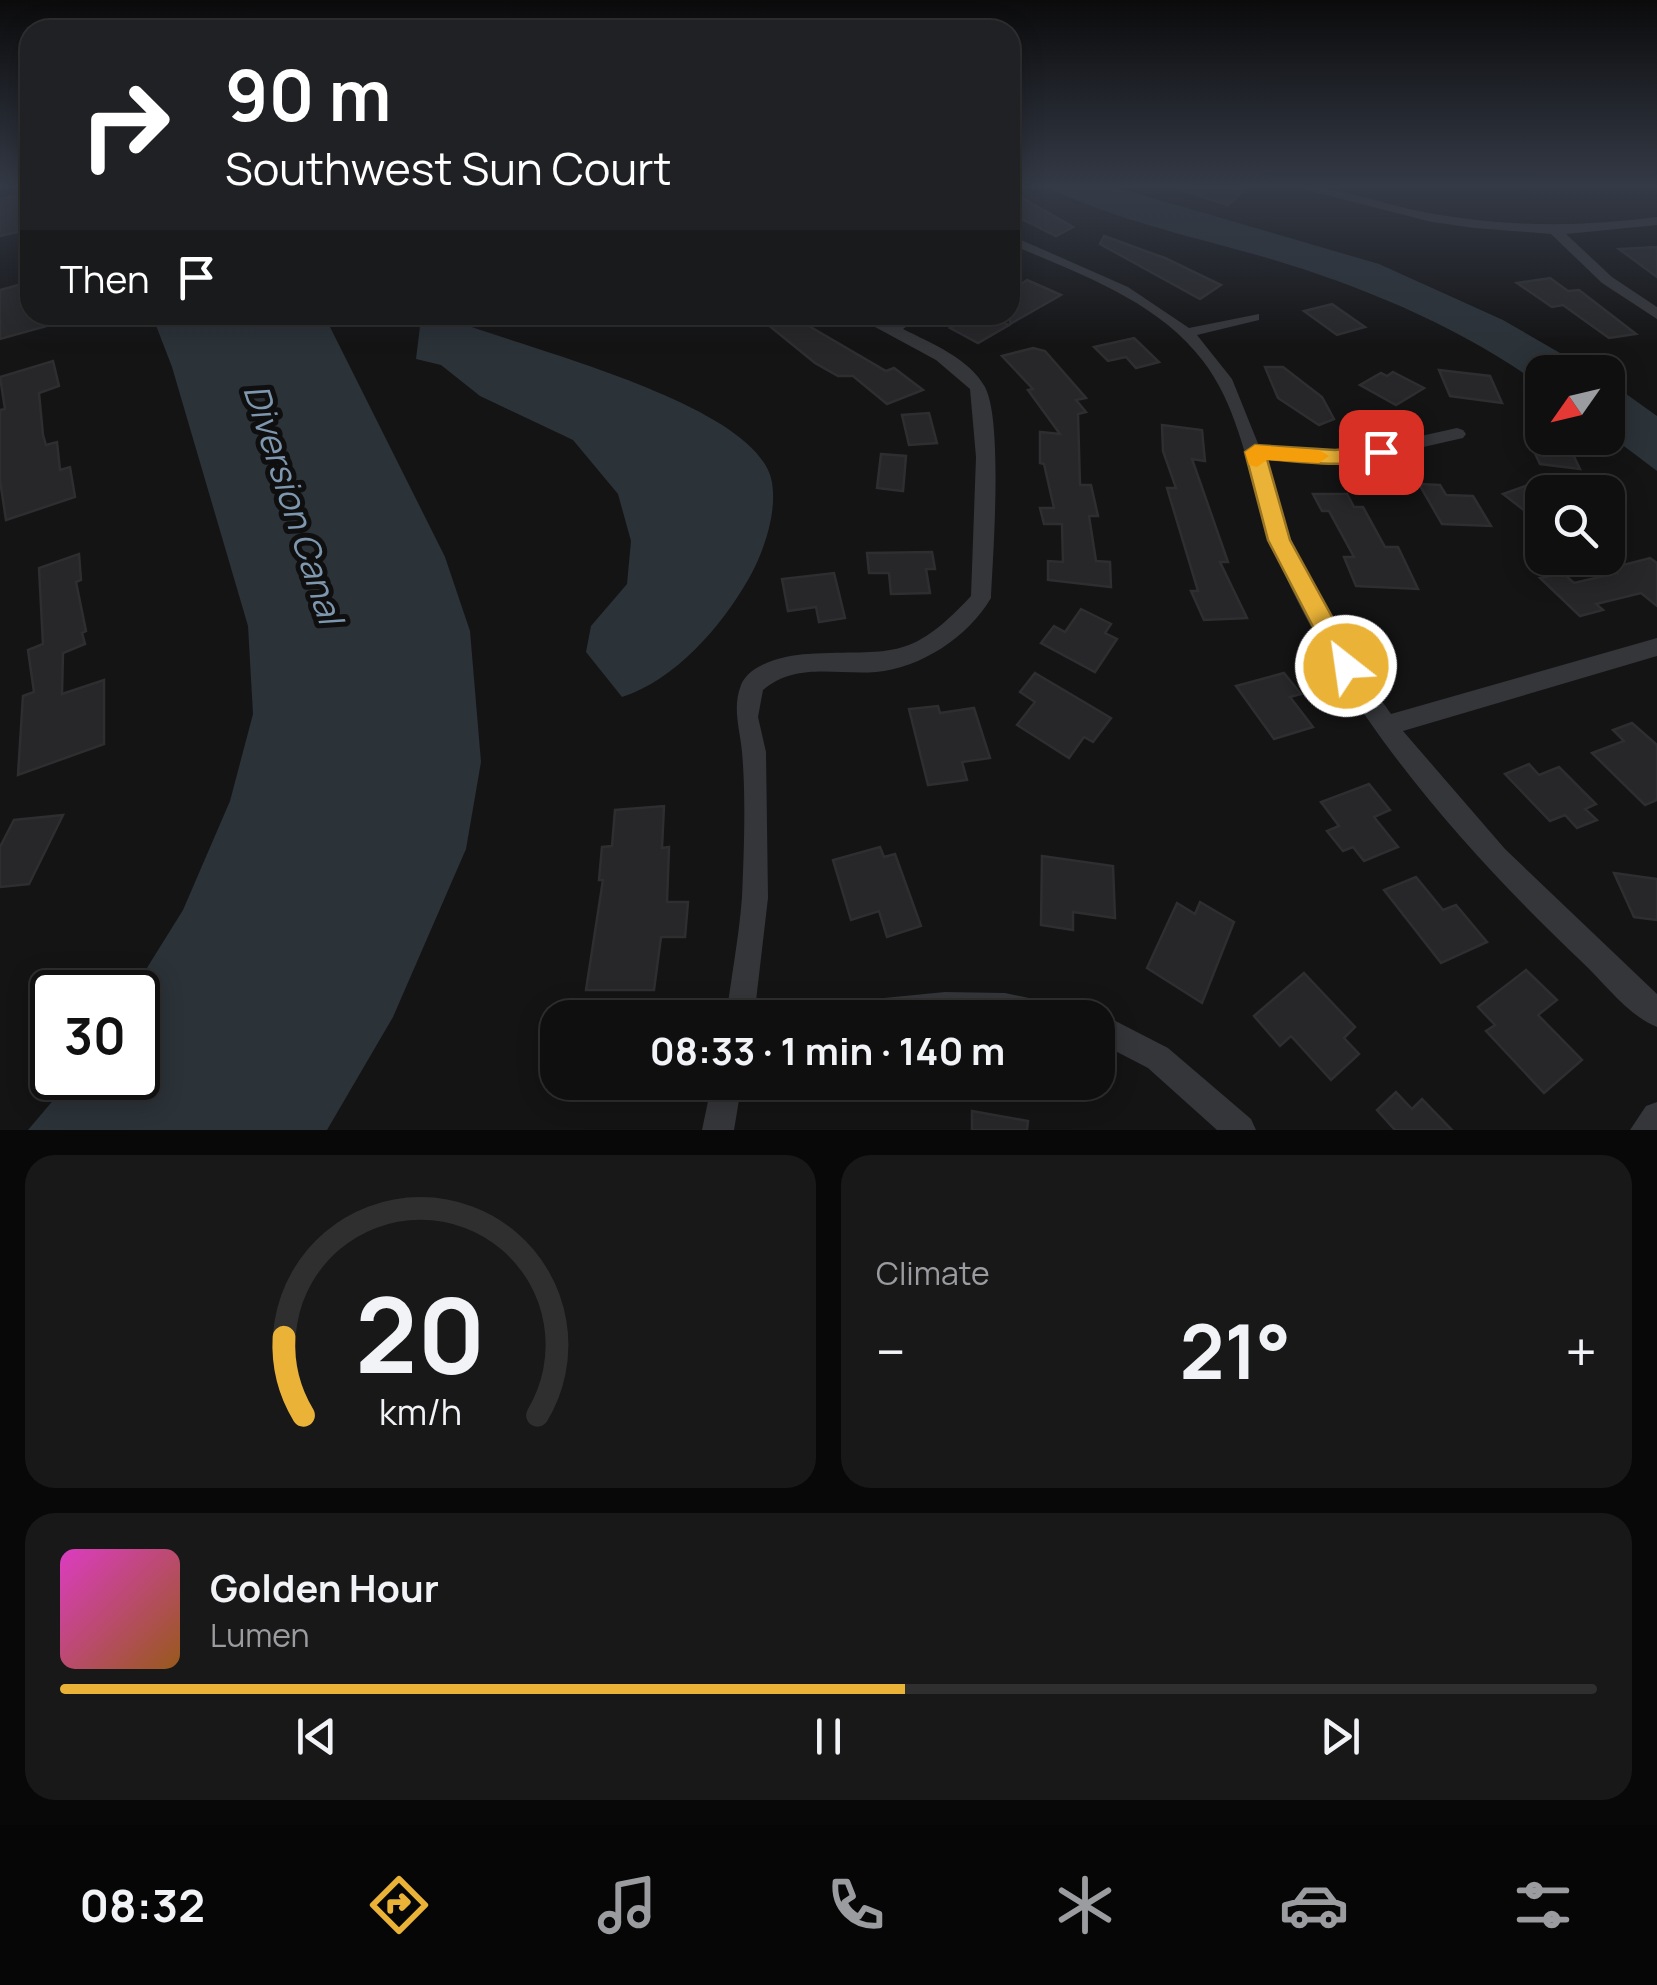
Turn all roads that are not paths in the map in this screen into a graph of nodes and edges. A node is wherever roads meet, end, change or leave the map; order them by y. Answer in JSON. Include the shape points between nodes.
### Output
{"nodes":[{"id":1,"x":1563,"y":239,"type":"edge"},
{"id":2,"x":1020,"y":248,"type":"edge"},
{"id":3,"x":1657,"y":314,"type":"edge"},
{"id":4,"x":1254,"y":317,"type":"dead end"},
{"id":5,"x":882,"y":325,"type":"edge"},
{"id":6,"x":900,"y":325,"type":"edge"},
{"id":7,"x":892,"y":330,"type":"junction"},
{"id":8,"x":1186,"y":333,"type":"junction"},
{"id":9,"x":1457,"y":434,"type":"dead end"},
{"id":10,"x":1255,"y":452,"type":"junction"},
{"id":11,"x":1657,"y":647,"type":"edge"},
{"id":12,"x":1389,"y":725,"type":"junction"},
{"id":13,"x":742,"y":1000,"type":"edge"},
{"id":14,"x":1657,"y":1014,"type":"edge"},
{"id":15,"x":1115,"y":1035,"type":"edge"},
{"id":16,"x":724,"y":1100,"type":"edge"},
{"id":17,"x":1657,"y":1117,"type":"edge"},
{"id":18,"x":718,"y":1130,"type":"edge"},
{"id":19,"x":1240,"y":1130,"type":"edge"},
{"id":20,"x":1646,"y":1130,"type":"edge"}],
"edges":[{"from":1,"to":3,"type":"street"},
{"from":2,"to":8,"type":"street","via":[[1117,285]]},
{"from":4,"to":8,"type":"street"},
{"from":5,"to":7,"type":"street"},
{"from":6,"to":7,"type":"street"},
{"from":7,"to":13,"type":"street","via":[[952,364],[978,390],[984,438],[981,598],[945,638],[893,660],[784,666],[759,678],[747,698],[757,829]]},
{"from":8,"to":10,"type":"street","via":[[1231,388]]},
{"from":9,"to":10,"type":"street","via":[[1352,457]]},
{"from":10,"to":12,"type":"street","via":[[1263,493],[1296,576],[1332,644]]},
{"from":11,"to":12,"type":"street"},
{"from":12,"to":14,"type":"street","via":[[1535,898]]},
{"from":15,"to":19,"type":"street","via":[[1158,1058]]},
{"from":16,"to":18,"type":"street"},
{"from":17,"to":20,"type":"street"}]}
